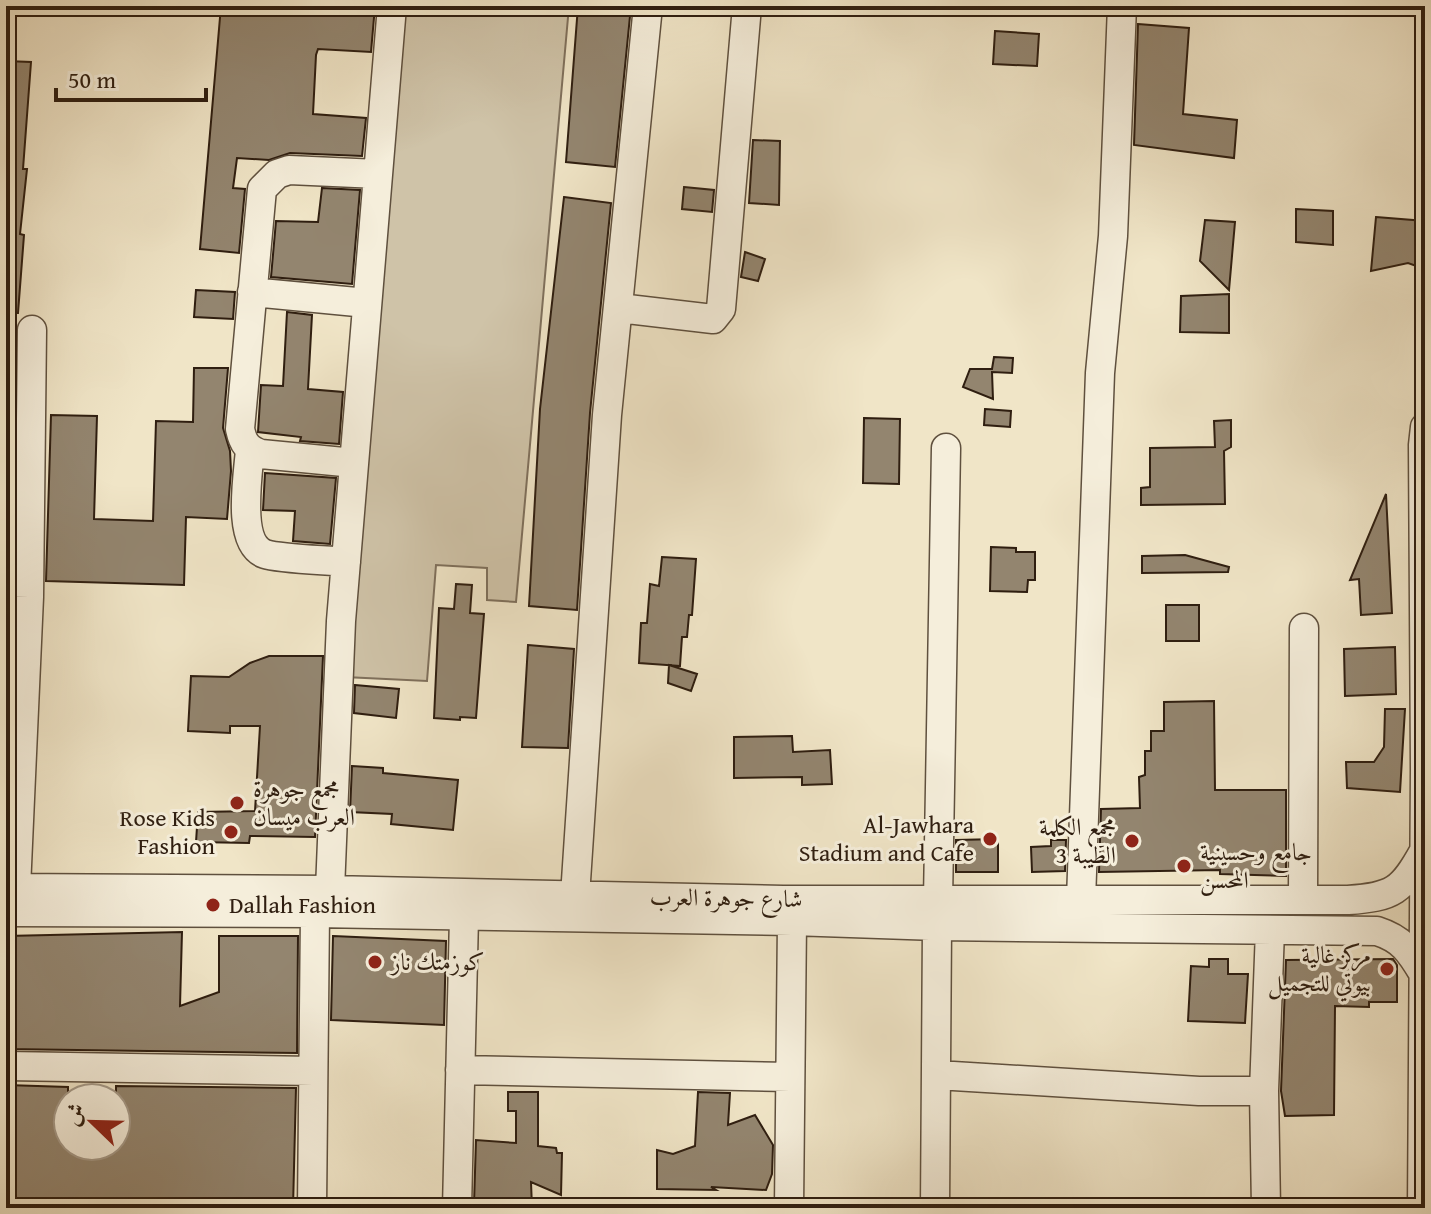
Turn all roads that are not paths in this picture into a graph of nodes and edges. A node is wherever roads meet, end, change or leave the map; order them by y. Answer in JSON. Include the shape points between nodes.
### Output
{"nodes":[{"id":1,"x":392,"y":6,"type":"edge"},
{"id":2,"x":648,"y":6,"type":"edge"},
{"id":3,"x":747,"y":6,"type":"edge"},
{"id":4,"x":1122,"y":6,"type":"edge"},
{"id":5,"x":378,"y":174,"type":"junction"},
{"id":6,"x":252,"y":292,"type":"junction"},
{"id":7,"x":367,"y":303,"type":"junction"},
{"id":8,"x":619,"y":308,"type":"junction"},
{"id":9,"x":32,"y":330,"type":"dead end"},
{"id":10,"x":1425,"y":427,"type":"edge"},
{"id":11,"x":946,"y":448,"type":"dead end"},
{"id":12,"x":250,"y":450,"type":"junction"},
{"id":13,"x":354,"y":463,"type":"junction"},
{"id":14,"x":346,"y":562,"type":"junction"},
{"id":15,"x":1424,"y":575,"type":"edge"},
{"id":16,"x":1304,"y":628,"type":"dead end"},
{"id":17,"x":1424,"y":636,"type":"edge"},
{"id":18,"x":1424,"y":851,"type":"edge"},
{"id":19,"x":9,"y":896,"type":"edge"},
{"id":20,"x":575,"y":896,"type":"junction"},
{"id":21,"x":1081,"y":900,"type":"junction"},
{"id":22,"x":1303,"y":900,"type":"junction"},
{"id":23,"x":322,"y":902,"type":"junction"},
{"id":24,"x":938,"y":913,"type":"junction"},
{"id":25,"x":464,"y":917,"type":"junction"},
{"id":26,"x":792,"y":921,"type":"junction"},
{"id":27,"x":1270,"y":930,"type":"junction"},
{"id":28,"x":1423,"y":973,"type":"junction"},
{"id":29,"x":6,"y":1066,"type":"edge"},
{"id":30,"x":460,"y":1070,"type":"junction"},
{"id":31,"x":313,"y":1071,"type":"junction"},
{"id":32,"x":937,"y":1075,"type":"junction"},
{"id":33,"x":790,"y":1077,"type":"junction"},
{"id":34,"x":1264,"y":1091,"type":"junction"},
{"id":35,"x":312,"y":1208,"type":"edge"},
{"id":36,"x":457,"y":1208,"type":"edge"},
{"id":37,"x":789,"y":1208,"type":"edge"},
{"id":38,"x":935,"y":1208,"type":"edge"},
{"id":39,"x":1266,"y":1208,"type":"edge"},
{"id":40,"x":1422,"y":1208,"type":"edge"}],
"edges":[{"from":1,"to":5,"type":"street"},
{"from":2,"to":8,"type":"street"},
{"from":3,"to":8,"type":"street","via":[[721,309],[713,319]]},
{"from":4,"to":21,"type":"street","via":[[1113,236],[1100,373]]},
{"from":5,"to":6,"type":"street","via":[[289,170],[267,182],[262,189]]},
{"from":5,"to":7,"type":"street"},
{"from":6,"to":7,"type":"street"},
{"from":6,"to":12,"type":"street","via":[[240,429]]},
{"from":7,"to":13,"type":"street"},
{"from":8,"to":20,"type":"street"},
{"from":9,"to":19,"type":"street","via":[[29,597]]},
{"from":10,"to":15,"type":"street"},
{"from":11,"to":24,"type":"street"},
{"from":12,"to":13,"type":"street"},
{"from":12,"to":14,"type":"street","via":[[246,526],[251,544],[265,554]]},
{"from":13,"to":14,"type":"street"},
{"from":14,"to":23,"type":"street"},
{"from":15,"to":17,"type":"street"},
{"from":16,"to":22,"type":"street"},
{"from":17,"to":18,"type":"street"},
{"from":18,"to":22,"type":"street","name":"شارع جوهرة العرب","via":[[1393,892],[1378,898]]},
{"from":18,"to":28,"type":"street"},
{"from":19,"to":23,"type":"street","name":"شارع جوهرة العرب"},
{"from":20,"to":23,"type":"street","name":"شارع جوهرة العرب"},
{"from":20,"to":24,"type":"street","name":"شارع جوهرة العرب"},
{"from":21,"to":22,"type":"street","name":"شارع جوهرة العرب"},
{"from":21,"to":24,"type":"street","name":"شارع جوهرة العرب"},
{"from":23,"to":25,"type":"street","name":"شارع جوهرة العرب"},
{"from":23,"to":31,"type":"street"},
{"from":24,"to":26,"type":"street","name":"شارع جوهرة العرب"},
{"from":24,"to":27,"type":"street","name":"شارع جوهرة العرب"},
{"from":24,"to":32,"type":"street"},
{"from":25,"to":26,"type":"street","name":"شارع جوهرة العرب"},
{"from":25,"to":30,"type":"street"},
{"from":26,"to":33,"type":"street"},
{"from":27,"to":28,"type":"street","name":"شارع جوهرة العرب","via":[[1377,931],[1407,947]]},
{"from":27,"to":34,"type":"street"},
{"from":28,"to":40,"type":"street"},
{"from":29,"to":31,"type":"street"},
{"from":30,"to":33,"type":"street"},
{"from":30,"to":36,"type":"street"},
{"from":31,"to":35,"type":"street"},
{"from":32,"to":34,"type":"street"},
{"from":32,"to":38,"type":"street"},
{"from":33,"to":37,"type":"street"},
{"from":34,"to":39,"type":"street"}]}
